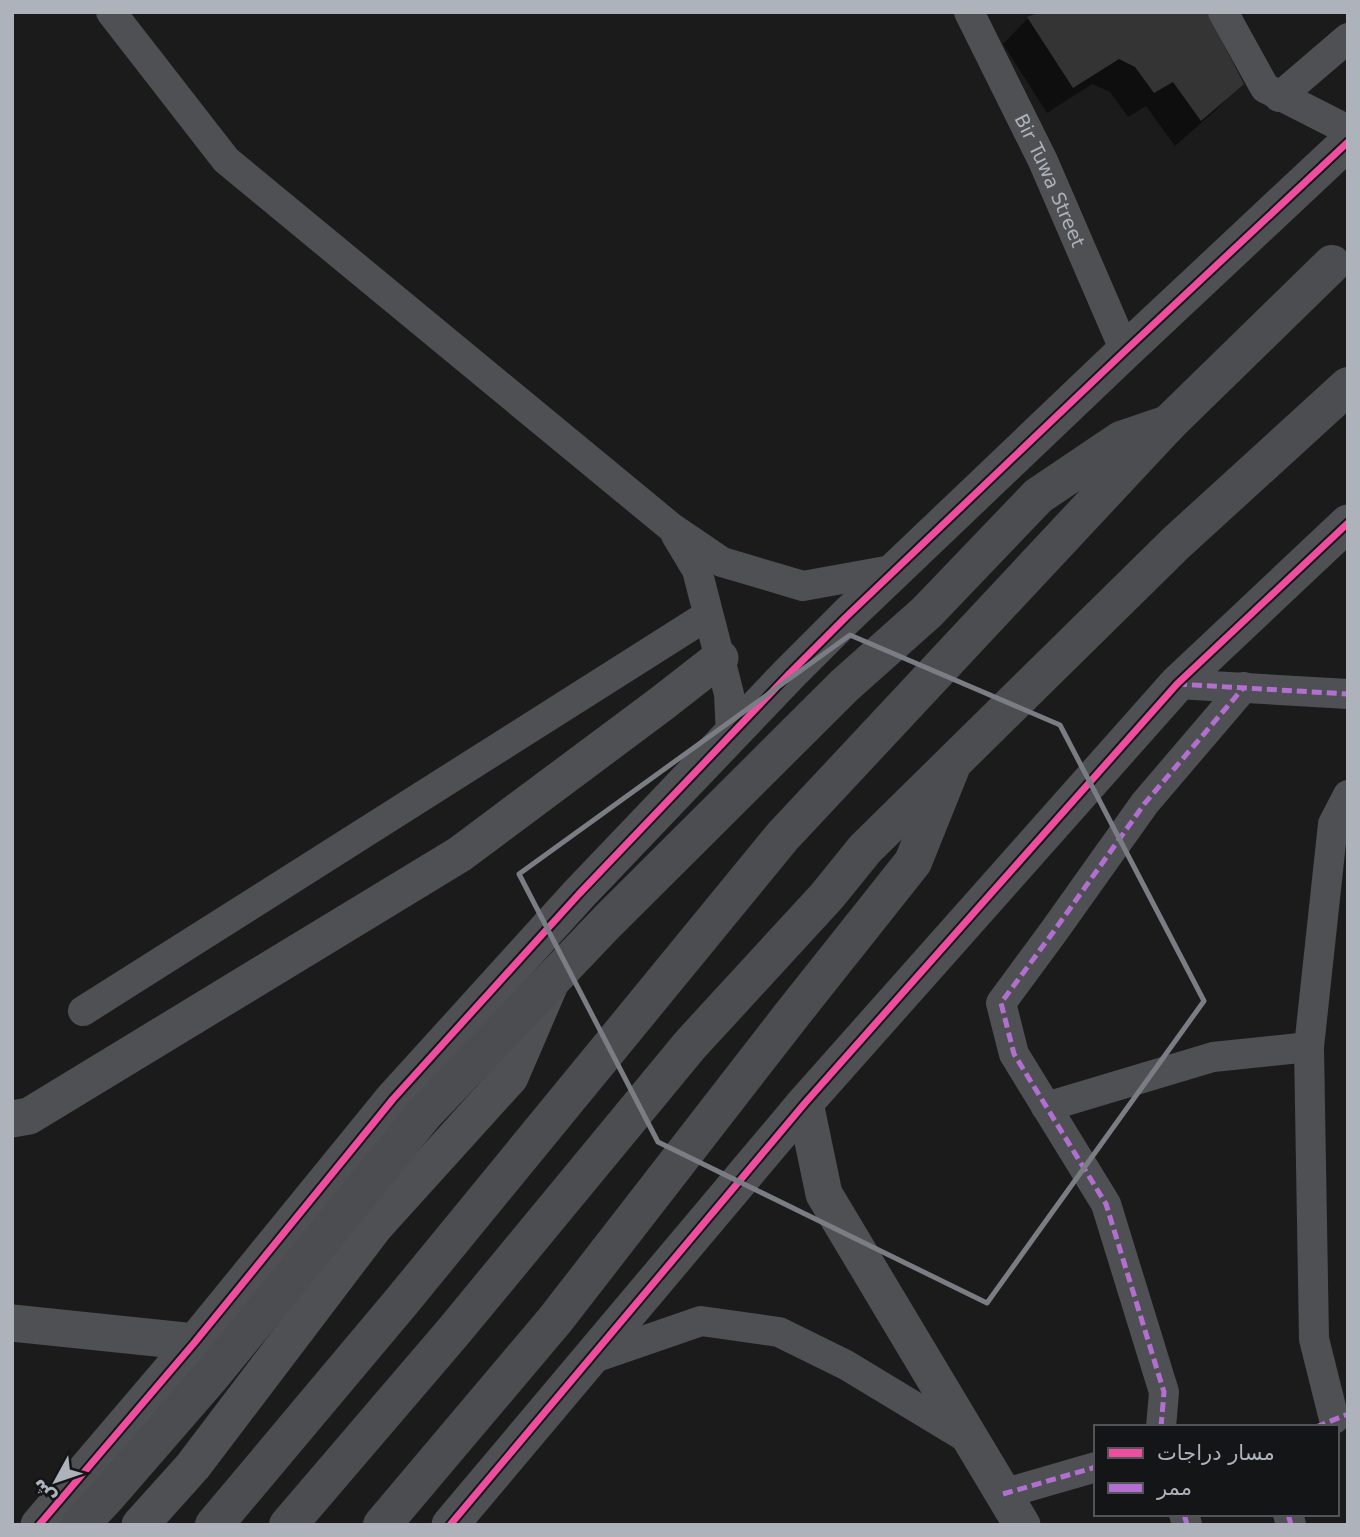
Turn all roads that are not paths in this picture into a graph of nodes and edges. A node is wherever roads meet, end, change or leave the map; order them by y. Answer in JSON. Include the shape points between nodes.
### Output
{"nodes":[{"id":1,"x":111,"y":12,"type":"edge"},
{"id":2,"x":970,"y":12,"type":"edge"},
{"id":3,"x":1223,"y":12,"type":"edge"},
{"id":4,"x":1348,"y":38,"type":"edge"},
{"id":5,"x":1279,"y":97,"type":"junction"},
{"id":6,"x":1348,"y":130,"type":"edge"},
{"id":7,"x":1348,"y":142,"type":"edge"},
{"id":8,"x":1332,"y":264,"type":"dead end"},
{"id":9,"x":1125,"y":351,"type":"junction"},
{"id":10,"x":1348,"y":386,"type":"edge"},
{"id":11,"x":1168,"y":425,"type":"junction"},
{"id":12,"x":1348,"y":523,"type":"edge"},
{"id":13,"x":672,"y":528,"type":"junction"},
{"id":14,"x":897,"y":569,"type":"junction"},
{"id":15,"x":708,"y":615,"type":"junction"},
{"id":16,"x":720,"y":659,"type":"junction"},
{"id":17,"x":1177,"y":684,"type":"junction"},
{"id":18,"x":1244,"y":687,"type":"junction"},
{"id":19,"x":1348,"y":694,"type":"edge"},
{"id":20,"x":731,"y":734,"type":"junction"},
{"id":21,"x":952,"y":765,"type":"junction"},
{"id":22,"x":1348,"y":795,"type":"edge"},
{"id":23,"x":553,"y":977,"type":"junction"},
{"id":24,"x":83,"y":1012,"type":"dead end"},
{"id":25,"x":1310,"y":1047,"type":"junction"},
{"id":26,"x":805,"y":1103,"type":"junction"},
{"id":27,"x":1046,"y":1107,"type":"junction"},
{"id":28,"x":12,"y":1119,"type":"edge"},
{"id":29,"x":12,"y":1323,"type":"edge"},
{"id":30,"x":195,"y":1342,"type":"junction"},
{"id":31,"x":588,"y":1360,"type":"junction"},
{"id":32,"x":1333,"y":1420,"type":"edge"},
{"id":33,"x":1161,"y":1425,"type":"edge"},
{"id":34,"x":970,"y":1440,"type":"junction"},
{"id":35,"x":1094,"y":1467,"type":"edge"},
{"id":36,"x":1003,"y":1494,"type":"junction"},
{"id":37,"x":39,"y":1525,"type":"edge"},
{"id":38,"x":80,"y":1525,"type":"edge"},
{"id":39,"x":140,"y":1525,"type":"edge"},
{"id":40,"x":214,"y":1525,"type":"edge"},
{"id":41,"x":288,"y":1525,"type":"edge"},
{"id":42,"x":382,"y":1525,"type":"edge"},
{"id":43,"x":450,"y":1525,"type":"edge"},
{"id":44,"x":1023,"y":1525,"type":"edge"}],
"edges":[{"from":1,"to":13,"type":"street","via":[[226,160]]},
{"from":2,"to":9,"type":"street","name":"Bir Tuwa Street","via":[[1043,161]]},
{"from":3,"to":5,"type":"street","via":[[1265,89]]},
{"from":4,"to":5,"type":"street"},
{"from":5,"to":6,"type":"street"},
{"from":7,"to":9,"type":"street"},
{"from":8,"to":11,"type":"main road"},
{"from":9,"to":14,"type":"street"},
{"from":10,"to":21,"type":"main road","via":[[1176,543]]},
{"from":11,"to":23,"type":"main road","via":[[1121,440],[1038,496],[927,612],[845,685]]},
{"from":11,"to":40,"type":"main road","via":[[782,837]]},
{"from":12,"to":17,"type":"street"},
{"from":13,"to":14,"type":"street","via":[[722,562],[803,586]]},
{"from":13,"to":15,"type":"street","via":[[697,570]]},
{"from":14,"to":20,"type":"street"},
{"from":15,"to":16,"type":"street"},
{"from":15,"to":24,"type":"street"},
{"from":16,"to":20,"type":"street","via":[[729,694]]},
{"from":16,"to":28,"type":"street","via":[[460,854],[29,1116]]},
{"from":17,"to":18,"type":"street"},
{"from":17,"to":26,"type":"street"},
{"from":18,"to":19,"type":"street"},
{"from":18,"to":27,"type":"street","via":[[1145,803],[1001,1003],[1014,1054]]},
{"from":20,"to":30,"type":"street","via":[[394,1099]]},
{"from":21,"to":41,"type":"main road","via":[[865,849],[690,1045]]},
{"from":21,"to":42,"type":"main road","via":[[913,862],[555,1320]]},
{"from":22,"to":25,"type":"street","via":[[1333,824]]},
{"from":23,"to":38,"type":"main road","via":[[424,1114],[212,1375]]},
{"from":23,"to":39,"type":"street","via":[[510,1077],[374,1226],[193,1466]]},
{"from":25,"to":27,"type":"street","via":[[1213,1056]]},
{"from":25,"to":32,"type":"street","via":[[1314,1339]]},
{"from":26,"to":31,"type":"street"},
{"from":26,"to":34,"type":"street","via":[[824,1194]]},
{"from":27,"to":33,"type":"street","via":[[1105,1204],[1164,1392]]},
{"from":29,"to":30,"type":"street"},
{"from":30,"to":37,"type":"street"},
{"from":31,"to":34,"type":"street","via":[[701,1321],[779,1332],[846,1365]]},
{"from":31,"to":43,"type":"street"},
{"from":34,"to":36,"type":"street"},
{"from":35,"to":36,"type":"street"},
{"from":36,"to":44,"type":"street"}]}
